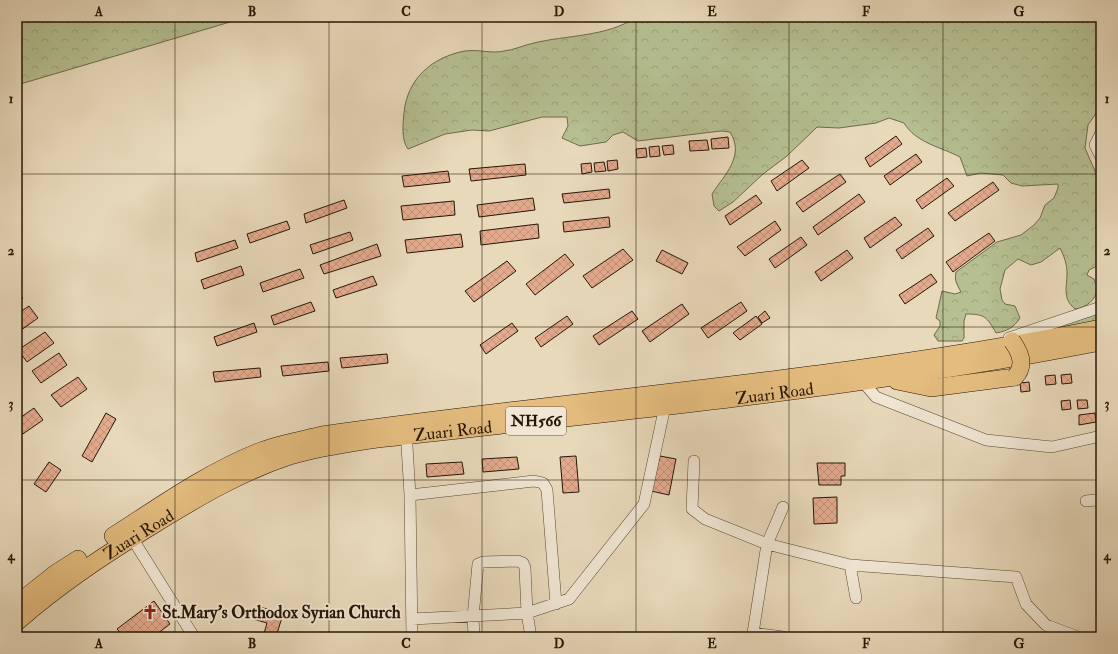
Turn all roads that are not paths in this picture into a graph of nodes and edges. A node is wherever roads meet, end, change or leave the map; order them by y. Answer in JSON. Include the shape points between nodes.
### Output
{"nodes":[{"id":1,"x":1101,"y":133,"type":"edge"},
{"id":2,"x":1101,"y":157,"type":"edge"},
{"id":3,"x":1101,"y":307,"type":"edge"},
{"id":4,"x":1101,"y":328,"type":"edge"},
{"id":5,"x":1011,"y":339,"type":"junction"},
{"id":6,"x":1101,"y":342,"type":"edge"},
{"id":7,"x":884,"y":372,"type":"junction"},
{"id":8,"x":863,"y":382,"type":"junction"},
{"id":9,"x":664,"y":406,"type":"junction"},
{"id":10,"x":406,"y":430,"type":"junction"},
{"id":11,"x":1101,"y":436,"type":"edge"},
{"id":12,"x":694,"y":461,"type":"dead end"},
{"id":13,"x":410,"y":495,"type":"junction"},
{"id":14,"x":1086,"y":501,"type":"dead end"},
{"id":15,"x":1101,"y":502,"type":"edge"},
{"id":16,"x":784,"y":507,"type":"dead end"},
{"id":17,"x":132,"y":538,"type":"junction"},
{"id":18,"x":767,"y":544,"type":"junction"},
{"id":19,"x":850,"y":565,"type":"junction"},
{"id":20,"x":856,"y":598,"type":"dead end"},
{"id":21,"x":17,"y":604,"type":"edge"},
{"id":22,"x":556,"y":604,"type":"junction"},
{"id":23,"x":527,"y":613,"type":"junction"},
{"id":24,"x":473,"y":617,"type":"junction"},
{"id":25,"x":412,"y":619,"type":"junction"},
{"id":26,"x":17,"y":622,"type":"edge"},
{"id":27,"x":194,"y":637,"type":"edge"},
{"id":28,"x":412,"y":637,"type":"edge"},
{"id":29,"x":474,"y":637,"type":"edge"},
{"id":30,"x":531,"y":637,"type":"edge"},
{"id":31,"x":783,"y":637,"type":"edge"},
{"id":32,"x":1078,"y":637,"type":"edge"}],
"edges":[{"from":1,"to":2,"type":"street","via":[[1095,145]]},
{"from":3,"to":5,"type":"street"},
{"from":4,"to":7,"type":"highway","name":"Zuari Road","number":"NH566"},
{"from":5,"to":7,"type":"highway","via":[[898,356]]},
{"from":5,"to":7,"type":"highway","bridge":true,"via":[[1020,352],[1022,363],[1016,377],[931,388]]},
{"from":6,"to":7,"type":"highway","name":"Zuari Road","number":"NH566","via":[[1014,359]]},
{"from":7,"to":8,"type":"highway","name":"Zuari Road","number":"NH566"},
{"from":7,"to":10,"type":"highway","name":"Zuari Road","number":"NH566"},
{"from":8,"to":9,"type":"highway","name":"Zuari Road","number":"NH566"},
{"from":8,"to":11,"type":"street","via":[[876,398],[986,440],[1052,447]]},
{"from":9,"to":10,"type":"highway","name":"Zuari Road","number":"NH566"},
{"from":9,"to":22,"type":"street","via":[[644,504],[569,599]]},
{"from":10,"to":13,"type":"street"},
{"from":10,"to":17,"type":"highway","name":"Zuari Road","number":"NH566","via":[[327,446],[290,456],[245,473],[210,490]]},
{"from":10,"to":21,"type":"highway","name":"Zuari Road","number":"NH566","via":[[322,435],[259,451],[225,466],[56,573]]},
{"from":12,"to":18,"type":"street","via":[[692,509],[705,519]]},
{"from":13,"to":22,"type":"street","via":[[534,481],[543,483],[546,490]]},
{"from":13,"to":25,"type":"street"},
{"from":14,"to":15,"type":"street"},
{"from":16,"to":18,"type":"street"},
{"from":17,"to":26,"type":"highway","name":"Zuari Road","number":"NH566","via":[[68,579]]},
{"from":17,"to":27,"type":"street"},
{"from":18,"to":19,"type":"street"},
{"from":18,"to":31,"type":"street","via":[[753,633]]},
{"from":19,"to":20,"type":"street"},
{"from":19,"to":32,"type":"street","via":[[1016,577],[1026,604],[1046,625]]},
{"from":22,"to":23,"type":"street"},
{"from":23,"to":24,"type":"street"},
{"from":23,"to":24,"type":"street","via":[[523,564],[518,561],[483,562],[478,564],[477,569]]},
{"from":23,"to":30,"type":"street"},
{"from":24,"to":25,"type":"street"},
{"from":24,"to":29,"type":"street"},
{"from":25,"to":28,"type":"street"}]}
